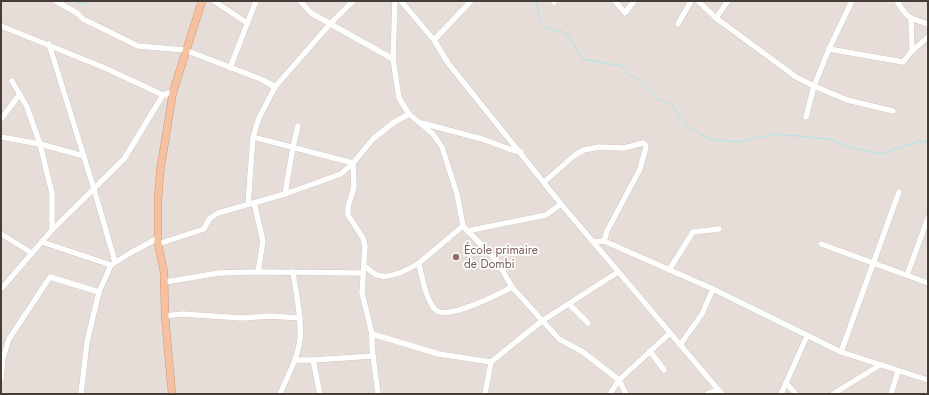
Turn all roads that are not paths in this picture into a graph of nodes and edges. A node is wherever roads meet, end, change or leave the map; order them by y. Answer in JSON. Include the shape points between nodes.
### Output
{"nodes":[{"id":1,"x":56,"y":1,"type":"edge"},
{"id":2,"x":202,"y":1,"type":"edge"},
{"id":3,"x":214,"y":1,"type":"edge"},
{"id":4,"x":256,"y":1,"type":"edge"},
{"id":5,"x":300,"y":1,"type":"edge"},
{"id":6,"x":353,"y":1,"type":"edge"},
{"id":7,"x":395,"y":1,"type":"edge"},
{"id":8,"x":401,"y":1,"type":"edge"},
{"id":9,"x":471,"y":1,"type":"edge"},
{"id":10,"x":615,"y":1,"type":"edge"},
{"id":11,"x":634,"y":1,"type":"edge"},
{"id":12,"x":691,"y":1,"type":"edge"},
{"id":13,"x":698,"y":1,"type":"edge"},
{"id":14,"x":728,"y":1,"type":"edge"},
{"id":15,"x":852,"y":1,"type":"edge"},
{"id":16,"x":898,"y":1,"type":"edge"},
{"id":17,"x":716,"y":18,"type":"junction"},
{"id":18,"x":911,"y":18,"type":"junction"},
{"id":19,"x":247,"y":23,"type":"junction"},
{"id":20,"x":330,"y":24,"type":"junction"},
{"id":21,"x":678,"y":24,"type":"dead end"},
{"id":22,"x":928,"y":24,"type":"edge"},
{"id":23,"x":1,"y":26,"type":"edge"},
{"id":24,"x":928,"y":37,"type":"edge"},
{"id":25,"x":434,"y":40,"type":"junction"},
{"id":26,"x":49,"y":44,"type":"junction"},
{"id":27,"x":829,"y":49,"type":"junction"},
{"id":28,"x":185,"y":50,"type":"junction"},
{"id":29,"x":912,"y":51,"type":"junction"},
{"id":30,"x":393,"y":58,"type":"junction"},
{"id":31,"x":230,"y":68,"type":"junction"},
{"id":32,"x":12,"y":82,"type":"dead end"},
{"id":33,"x":814,"y":86,"type":"junction"},
{"id":34,"x":275,"y":87,"type":"junction"},
{"id":35,"x":173,"y":92,"type":"junction"},
{"id":36,"x":20,"y":94,"type":"junction"},
{"id":37,"x":163,"y":95,"type":"junction"},
{"id":38,"x":893,"y":111,"type":"dead end"},
{"id":39,"x":409,"y":114,"type":"junction"},
{"id":40,"x":806,"y":117,"type":"dead end"},
{"id":41,"x":1,"y":119,"type":"edge"},
{"id":42,"x":419,"y":122,"type":"junction"},
{"id":43,"x":298,"y":126,"type":"dead end"},
{"id":44,"x":1,"y":137,"type":"edge"},
{"id":45,"x":253,"y":137,"type":"junction"},
{"id":46,"x":40,"y":144,"type":"junction"},
{"id":47,"x":293,"y":147,"type":"junction"},
{"id":48,"x":521,"y":152,"type":"junction"},
{"id":49,"x":84,"y":156,"type":"junction"},
{"id":50,"x":353,"y":163,"type":"junction"},
{"id":51,"x":544,"y":182,"type":"junction"},
{"id":52,"x":94,"y":189,"type":"junction"},
{"id":53,"x":899,"y":192,"type":"dead end"},
{"id":54,"x":285,"y":194,"type":"junction"},
{"id":55,"x":251,"y":204,"type":"junction"},
{"id":56,"x":561,"y":204,"type":"junction"},
{"id":57,"x":928,"y":218,"type":"edge"},
{"id":58,"x":465,"y":228,"type":"junction"},
{"id":59,"x":719,"y":228,"type":"dead end"},
{"id":60,"x":52,"y":230,"type":"junction"},
{"id":61,"x":1,"y":234,"type":"edge"},
{"id":62,"x":158,"y":241,"type":"junction"},
{"id":63,"x":604,"y":241,"type":"junction"},
{"id":64,"x":42,"y":242,"type":"junction"},
{"id":65,"x":593,"y":242,"type":"junction"},
{"id":66,"x":821,"y":244,"type":"dead end"},
{"id":67,"x":32,"y":253,"type":"junction"},
{"id":68,"x":419,"y":263,"type":"junction"},
{"id":69,"x":873,"y":263,"type":"junction"},
{"id":70,"x":113,"y":264,"type":"junction"},
{"id":71,"x":364,"y":266,"type":"junction"},
{"id":72,"x":669,"y":270,"type":"junction"},
{"id":73,"x":258,"y":272,"type":"junction"},
{"id":74,"x":293,"y":272,"type":"junction"},
{"id":75,"x":618,"y":272,"type":"junction"},
{"id":76,"x":362,"y":273,"type":"junction"},
{"id":77,"x":907,"y":275,"type":"junction"},
{"id":78,"x":165,"y":282,"type":"junction"},
{"id":79,"x":928,"y":283,"type":"edge"},
{"id":80,"x":512,"y":287,"type":"junction"},
{"id":81,"x":1,"y":289,"type":"edge"},
{"id":82,"x":713,"y":289,"type":"junction"},
{"id":83,"x":99,"y":292,"type":"junction"},
{"id":84,"x":569,"y":304,"type":"junction"},
{"id":85,"x":165,"y":316,"type":"junction"},
{"id":86,"x":300,"y":318,"type":"junction"},
{"id":87,"x":542,"y":321,"type":"junction"},
{"id":88,"x":588,"y":323,"type":"dead end"},
{"id":89,"x":670,"y":333,"type":"junction"},
{"id":90,"x":372,"y":334,"type":"junction"},
{"id":91,"x":807,"y":336,"type":"junction"},
{"id":92,"x":680,"y":345,"type":"junction"},
{"id":93,"x":650,"y":351,"type":"junction"},
{"id":94,"x":841,"y":352,"type":"junction"},
{"id":95,"x":373,"y":356,"type":"junction"},
{"id":96,"x":2,"y":357,"type":"edge"},
{"id":97,"x":295,"y":360,"type":"junction"},
{"id":98,"x":313,"y":360,"type":"junction"},
{"id":99,"x":491,"y":362,"type":"junction"},
{"id":100,"x":880,"y":365,"type":"junction"},
{"id":101,"x":664,"y":370,"type":"dead end"},
{"id":102,"x":898,"y":371,"type":"junction"},
{"id":103,"x":1,"y":379,"type":"edge"},
{"id":104,"x":619,"y":380,"type":"junction"},
{"id":105,"x":928,"y":380,"type":"edge"},
{"id":106,"x":786,"y":383,"type":"junction"},
{"id":107,"x":720,"y":392,"type":"edge"},
{"id":108,"x":81,"y":394,"type":"edge"},
{"id":109,"x":172,"y":394,"type":"edge"},
{"id":110,"x":280,"y":394,"type":"edge"},
{"id":111,"x":320,"y":394,"type":"edge"},
{"id":112,"x":378,"y":394,"type":"edge"},
{"id":113,"x":485,"y":394,"type":"edge"},
{"id":114,"x":610,"y":394,"type":"edge"},
{"id":115,"x":626,"y":394,"type":"edge"},
{"id":116,"x":707,"y":394,"type":"edge"},
{"id":117,"x":781,"y":394,"type":"edge"},
{"id":118,"x":796,"y":394,"type":"edge"},
{"id":119,"x":833,"y":394,"type":"edge"},
{"id":120,"x":891,"y":394,"type":"edge"}],
"edges":[{"from":1,"to":28,"type":"street","via":[[83,19],[138,46]]},
{"from":2,"to":28,"type":"main road"},
{"from":3,"to":19,"type":"street"},
{"from":4,"to":19,"type":"street"},
{"from":5,"to":20,"type":"street","via":[[311,13]]},
{"from":6,"to":20,"type":"street"},
{"from":7,"to":30,"type":"street"},
{"from":8,"to":25,"type":"street"},
{"from":9,"to":25,"type":"street"},
{"from":10,"to":11,"type":"street","via":[[625,13]]},
{"from":12,"to":21,"type":"street"},
{"from":13,"to":17,"type":"street"},
{"from":14,"to":17,"type":"street"},
{"from":15,"to":27,"type":"street"},
{"from":16,"to":18,"type":"street","via":[[905,14]]},
{"from":17,"to":33,"type":"street","via":[[796,77]]},
{"from":18,"to":22,"type":"street"},
{"from":18,"to":29,"type":"street"},
{"from":19,"to":31,"type":"street"},
{"from":20,"to":30,"type":"street"},
{"from":20,"to":34,"type":"street"},
{"from":23,"to":26,"type":"street"},
{"from":24,"to":29,"type":"street"},
{"from":25,"to":48,"type":"street","via":[[452,68]]},
{"from":26,"to":37,"type":"street"},
{"from":26,"to":49,"type":"street"},
{"from":27,"to":29,"type":"street","via":[[903,62]]},
{"from":27,"to":33,"type":"street"},
{"from":28,"to":31,"type":"street"},
{"from":28,"to":35,"type":"main road"},
{"from":30,"to":39,"type":"street","via":[[399,98]]},
{"from":31,"to":34,"type":"street"},
{"from":32,"to":36,"type":"street"},
{"from":33,"to":38,"type":"street","via":[[847,100]]},
{"from":33,"to":40,"type":"street"},
{"from":34,"to":45,"type":"street","via":[[259,118]]},
{"from":35,"to":37,"type":"street"},
{"from":35,"to":62,"type":"main road","via":[[160,172]]},
{"from":36,"to":41,"type":"street"},
{"from":36,"to":46,"type":"street"},
{"from":37,"to":52,"type":"street","via":[[124,159]]},
{"from":39,"to":42,"type":"street"},
{"from":39,"to":50,"type":"street","via":[[373,139]]},
{"from":42,"to":48,"type":"street"},
{"from":42,"to":58,"type":"street","via":[[433,134],[442,147]]},
{"from":43,"to":47,"type":"street"},
{"from":44,"to":46,"type":"street"},
{"from":45,"to":47,"type":"street"},
{"from":45,"to":55,"type":"street"},
{"from":46,"to":49,"type":"street"},
{"from":46,"to":60,"type":"street","via":[[52,193]]},
{"from":47,"to":50,"type":"street"},
{"from":47,"to":54,"type":"street"},
{"from":48,"to":51,"type":"street"},
{"from":49,"to":52,"type":"street"},
{"from":50,"to":54,"type":"street","via":[[340,174]]},
{"from":50,"to":71,"type":"street","via":[[354,187],[348,215],[363,238]]},
{"from":51,"to":56,"type":"street"},
{"from":51,"to":63,"type":"street","via":[[584,150],[599,146],[624,148],[645,144],[640,169]]},
{"from":52,"to":60,"type":"street"},
{"from":52,"to":70,"type":"street"},
{"from":53,"to":69,"type":"street"},
{"from":54,"to":55,"type":"street"},
{"from":55,"to":62,"type":"street","via":[[218,212],[209,219],[204,229]]},
{"from":55,"to":73,"type":"street","via":[[263,241]]},
{"from":56,"to":58,"type":"street","via":[[546,215]]},
{"from":56,"to":65,"type":"street"},
{"from":57,"to":77,"type":"street"},
{"from":58,"to":68,"type":"street"},
{"from":58,"to":80,"type":"street","via":[[497,261]]},
{"from":59,"to":72,"type":"street","via":[[693,232]]},
{"from":60,"to":64,"type":"street"},
{"from":61,"to":67,"type":"street"},
{"from":62,"to":70,"type":"street"},
{"from":62,"to":78,"type":"main road"},
{"from":63,"to":65,"type":"street"},
{"from":63,"to":72,"type":"street"},
{"from":64,"to":67,"type":"street"},
{"from":64,"to":70,"type":"street"},
{"from":65,"to":75,"type":"street"},
{"from":66,"to":69,"type":"street"},
{"from":67,"to":81,"type":"street"},
{"from":68,"to":71,"type":"street","via":[[406,271],[385,276],[378,275]]},
{"from":68,"to":80,"type":"street","via":[[424,286],[434,308],[439,312],[471,306]]},
{"from":69,"to":77,"type":"street"},
{"from":69,"to":94,"type":"street"},
{"from":70,"to":83,"type":"street"},
{"from":71,"to":76,"type":"street"},
{"from":72,"to":82,"type":"street"},
{"from":73,"to":74,"type":"street"},
{"from":73,"to":78,"type":"street","via":[[219,273]]},
{"from":74,"to":76,"type":"street"},
{"from":74,"to":86,"type":"street"},
{"from":75,"to":84,"type":"street"},
{"from":75,"to":89,"type":"street"},
{"from":76,"to":90,"type":"street","via":[[362,293]]},
{"from":77,"to":79,"type":"street"},
{"from":78,"to":85,"type":"main road"},
{"from":80,"to":87,"type":"street"},
{"from":82,"to":91,"type":"street"},
{"from":82,"to":92,"type":"street","via":[[702,314]]},
{"from":83,"to":96,"type":"street","via":[[50,277],[9,339]]},
{"from":83,"to":108,"type":"street","via":[[87,342]]},
{"from":84,"to":87,"type":"street"},
{"from":84,"to":88,"type":"street"},
{"from":85,"to":86,"type":"street","via":[[181,314]]},
{"from":85,"to":109,"type":"main road"},
{"from":86,"to":97,"type":"street","via":[[300,340]]},
{"from":87,"to":99,"type":"street"},
{"from":87,"to":104,"type":"street","via":[[559,339],[583,352]]},
{"from":89,"to":92,"type":"street"},
{"from":89,"to":93,"type":"street"},
{"from":90,"to":95,"type":"street"},
{"from":90,"to":99,"type":"street","via":[[439,354]]},
{"from":91,"to":94,"type":"street"},
{"from":91,"to":106,"type":"street"},
{"from":92,"to":107,"type":"street"},
{"from":93,"to":101,"type":"street"},
{"from":93,"to":104,"type":"street"},
{"from":94,"to":100,"type":"street"},
{"from":95,"to":98,"type":"street"},
{"from":95,"to":112,"type":"street"},
{"from":96,"to":103,"type":"street"},
{"from":97,"to":98,"type":"street"},
{"from":97,"to":110,"type":"street"},
{"from":98,"to":111,"type":"street"},
{"from":99,"to":113,"type":"street"},
{"from":100,"to":102,"type":"street"},
{"from":100,"to":119,"type":"street"},
{"from":102,"to":105,"type":"street"},
{"from":102,"to":120,"type":"street"},
{"from":104,"to":114,"type":"street"},
{"from":104,"to":115,"type":"street"},
{"from":106,"to":117,"type":"street"},
{"from":106,"to":118,"type":"street"},
{"from":107,"to":116,"type":"street"}]}
